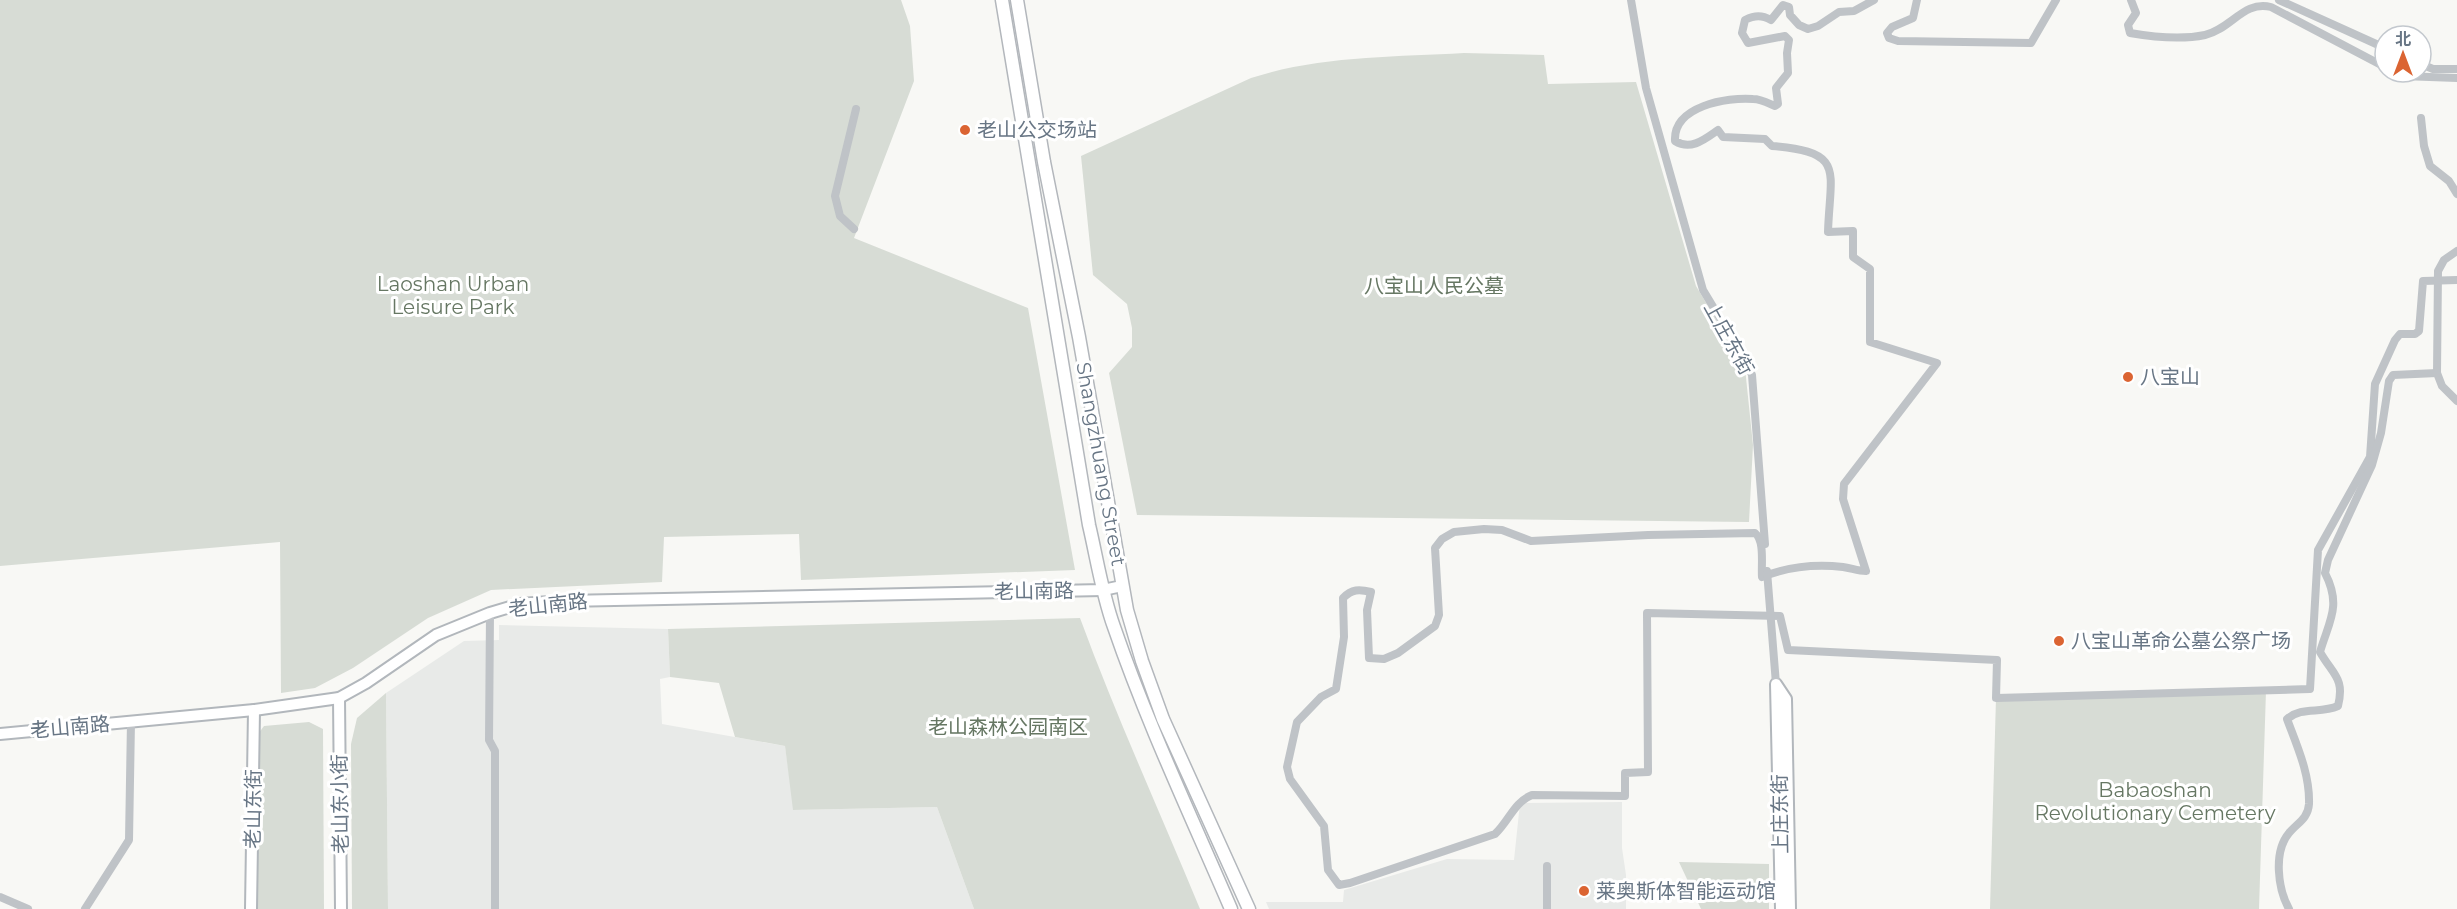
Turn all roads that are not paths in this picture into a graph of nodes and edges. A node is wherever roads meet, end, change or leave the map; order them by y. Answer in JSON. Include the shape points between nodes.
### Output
{"nodes":[{"id":1,"x":1002,"y":0,"type":"edge"},
{"id":2,"x":1017,"y":0,"type":"edge"},
{"id":3,"x":1631,"y":0,"type":"edge"},
{"id":4,"x":1874,"y":0,"type":"edge"},
{"id":5,"x":1917,"y":0,"type":"edge"},
{"id":6,"x":2056,"y":0,"type":"edge"},
{"id":7,"x":2131,"y":0,"type":"edge"},
{"id":8,"x":2279,"y":0,"type":"edge"},
{"id":9,"x":2373,"y":43,"type":"edge"},
{"id":10,"x":2373,"y":61,"type":"edge"},
{"id":11,"x":2433,"y":69,"type":"edge"},
{"id":12,"x":2457,"y":69,"type":"edge"},
{"id":13,"x":2433,"y":77,"type":"edge"},
{"id":14,"x":2457,"y":78,"type":"edge"},
{"id":15,"x":856,"y":110,"type":"dead end"},
{"id":16,"x":2421,"y":118,"type":"dead end"},
{"id":17,"x":2457,"y":194,"type":"edge"},
{"id":18,"x":854,"y":229,"type":"dead end"},
{"id":19,"x":2457,"y":251,"type":"edge"},
{"id":20,"x":2457,"y":280,"type":"edge"},
{"id":21,"x":2438,"y":281,"type":"junction"},
{"id":22,"x":2437,"y":373,"type":"junction"},
{"id":23,"x":2457,"y":401,"type":"edge"},
{"id":24,"x":1122,"y":585,"type":"junction"},
{"id":25,"x":1103,"y":590,"type":"junction"},
{"id":26,"x":490,"y":613,"type":"junction"},
{"id":27,"x":1776,"y":684,"type":"junction"},
{"id":28,"x":339,"y":698,"type":"junction"},
{"id":29,"x":254,"y":710,"type":"junction"},
{"id":30,"x":131,"y":721,"type":"junction"},
{"id":31,"x":0,"y":734,"type":"edge"},
{"id":32,"x":1547,"y":866,"type":"dead end"},
{"id":33,"x":0,"y":897,"type":"edge"},
{"id":34,"x":28,"y":909,"type":"edge"},
{"id":35,"x":85,"y":909,"type":"edge"},
{"id":36,"x":251,"y":909,"type":"edge"},
{"id":37,"x":341,"y":909,"type":"edge"},
{"id":38,"x":495,"y":909,"type":"edge"},
{"id":39,"x":1231,"y":909,"type":"edge"},
{"id":40,"x":1249,"y":909,"type":"edge"},
{"id":41,"x":1547,"y":909,"type":"edge"},
{"id":42,"x":1781,"y":909,"type":"edge"},
{"id":43,"x":1790,"y":909,"type":"edge"},
{"id":44,"x":2289,"y":909,"type":"edge"}],
"edges":[{"from":1,"to":25,"type":"main road","name":"Shangzhuang Street"},
{"from":2,"to":24,"type":"main road","name":"Shangzhuang Street"},
{"from":3,"to":27,"type":"street","name":"上庄东街","via":[[1646,88],[1702,290],[1752,375]]},
{"from":4,"to":21,"type":"street","via":[[1808,28],[1799,25],[1790,15],[1789,7],[1783,5],[1771,20],[1763,16],[1745,20],[1742,33],[1748,43],[1785,36],[1789,40],[1788,73],[1776,88],[1778,104],[1744,99],[1696,108],[1675,135],[1675,141],[1689,145],[1700,143],[1718,130],[1723,137],[1765,139],[1772,146],[1805,149],[1824,158],[1830,168],[1828,232],[1853,231],[1853,256],[1870,268],[1870,342],[1937,363],[1844,484],[1843,500],[1866,571],[1794,568],[1762,578],[1761,543],[1755,533],[1531,540],[1502,530],[1460,531],[1442,539],[1435,548],[1435,626],[1398,653],[1376,660],[1369,658],[1367,610],[1371,592],[1349,591],[1344,598],[1344,637],[1336,688],[1321,697],[1297,722],[1287,767],[1290,779],[1324,826],[1328,870],[1339,885],[1495,834],[1521,799],[1532,795],[1625,796],[1625,773],[1648,772],[1647,614],[1780,616],[1788,650],[1998,660],[1996,698],[2310,689],[2318,550],[2370,457],[2375,384],[2383,366],[2400,334],[2419,331],[2423,282]]},
{"from":5,"to":6,"type":"street","via":[[1913,18],[1892,27],[1887,33],[1889,38],[2031,44]]},
{"from":7,"to":10,"type":"street","via":[[2136,13],[2128,25],[2130,33],[2205,34],[2260,4],[2271,6]]},
{"from":8,"to":9,"type":"street"},
{"from":11,"to":12,"type":"street"},
{"from":13,"to":14,"type":"street"},
{"from":15,"to":18,"type":"street","via":[[835,196],[840,216]]},
{"from":16,"to":17,"type":"street","via":[[2430,165],[2449,181]]},
{"from":19,"to":21,"type":"street","via":[[2444,260]]},
{"from":20,"to":21,"type":"street"},
{"from":21,"to":22,"type":"street"},
{"from":22,"to":23,"type":"street","via":[[2442,386]]},
{"from":22,"to":44,"type":"street","via":[[2393,375],[2389,381],[2372,465],[2328,560],[2325,573],[2333,588],[2333,609],[2320,652],[2341,684],[2340,698],[2331,709],[2296,711],[2287,719],[2304,768],[2309,804],[2306,817],[2287,835],[2279,859],[2279,879]]},
{"from":24,"to":25,"type":"main road","name":"老山南路"},
{"from":24,"to":40,"type":"main road","name":"Shangzhuang Street","via":[[1155,698]]},
{"from":25,"to":26,"type":"main road","name":"老山南路","via":[[565,601],[520,604]]},
{"from":25,"to":39,"type":"main road","name":"Shangzhuang Street","via":[[1152,727]]},
{"from":26,"to":28,"type":"main road","name":"老山南路","via":[[436,635]]},
{"from":26,"to":38,"type":"street","via":[[489,740],[495,751]]},
{"from":27,"to":42,"type":"main road","name":"上庄东街"},
{"from":27,"to":43,"type":"main road","name":"上庄东街","via":[[1786,699]]},
{"from":28,"to":29,"type":"main road","name":"老山南路"},
{"from":28,"to":37,"type":"main road","name":"老山东小街"},
{"from":29,"to":30,"type":"main road","name":"老山南路"},
{"from":29,"to":36,"type":"main road","name":"老山东街"},
{"from":30,"to":31,"type":"main road","name":"老山南路"},
{"from":30,"to":35,"type":"street","via":[[129,840]]},
{"from":32,"to":41,"type":"street"},
{"from":33,"to":34,"type":"street"}]}
